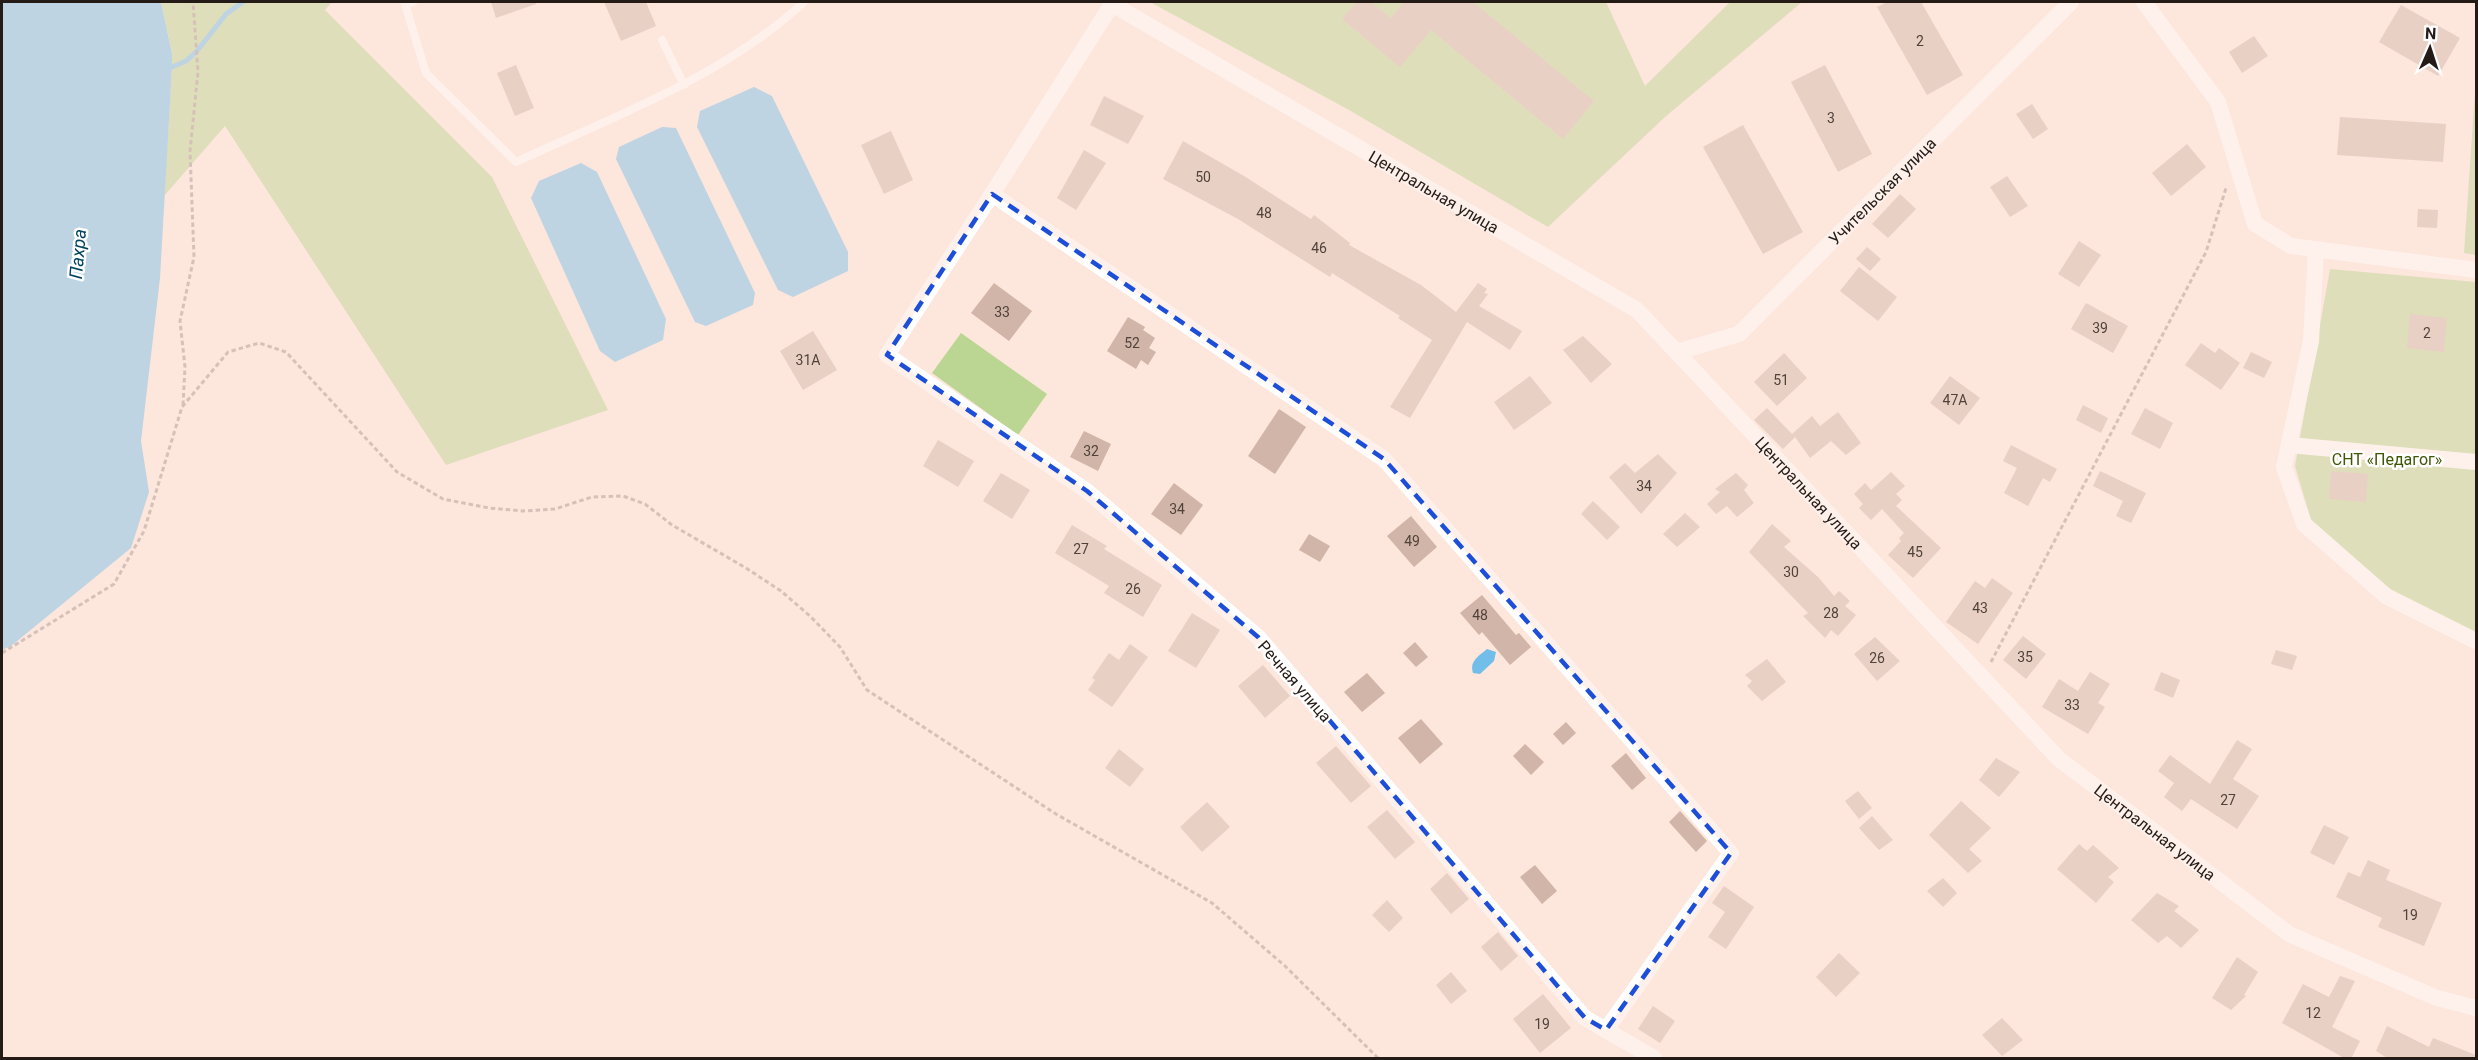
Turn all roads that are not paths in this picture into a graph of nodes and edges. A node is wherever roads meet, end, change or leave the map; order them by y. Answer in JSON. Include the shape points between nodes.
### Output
{"nodes":[{"id":1,"x":413,"y":2,"type":"edge"},
{"id":2,"x":804,"y":2,"type":"edge"},
{"id":3,"x":2070,"y":2,"type":"edge"},
{"id":4,"x":2144,"y":2,"type":"edge"},
{"id":5,"x":1109,"y":3,"type":"edge"},
{"id":6,"x":662,"y":39,"type":"dead end"},
{"id":7,"x":684,"y":85,"type":"junction"},
{"id":8,"x":992,"y":194,"type":"junction"},
{"id":9,"x":2316,"y":249,"type":"junction"},
{"id":10,"x":2476,"y":270,"type":"edge"},
{"id":11,"x":1677,"y":352,"type":"junction"},
{"id":12,"x":2289,"y":445,"type":"junction"},
{"id":13,"x":2476,"y":462,"type":"edge"},
{"id":14,"x":2476,"y":641,"type":"edge"},
{"id":15,"x":2476,"y":1008,"type":"edge"},
{"id":16,"x":1606,"y":1030,"type":"junction"},
{"id":17,"x":1654,"y":1059,"type":"edge"}],
"edges":[{"from":1,"to":7,"type":"lane","via":[[405,4],[426,72],[516,162]]},
{"from":2,"to":7,"type":"lane","via":[[776,27]]},
{"from":3,"to":11,"type":"street","name":"Учительская улица","via":[[1739,334]]},
{"from":4,"to":9,"type":"street","via":[[2218,102],[2255,224],[2291,246]]},
{"from":5,"to":8,"type":"street"},
{"from":5,"to":11,"type":"street","name":"Центральная улица","via":[[1637,309]]},
{"from":6,"to":7,"type":"lane"},
{"from":8,"to":16,"type":"street","name":"Речная улица","via":[[887,354],[1088,491],[1258,637],[1585,1018]]},
{"from":8,"to":16,"type":"street","via":[[1384,459],[1731,853]]},
{"from":9,"to":10,"type":"street"},
{"from":9,"to":12,"type":"street","via":[[2311,341]]},
{"from":11,"to":15,"type":"street","name":"Центральная улица","via":[[2059,759],[2289,934],[2437,998]]},
{"from":12,"to":13,"type":"street"},
{"from":12,"to":14,"type":"street","via":[[2284,467],[2304,524],[2386,596]]},
{"from":16,"to":17,"type":"street","name":"Речная улица"}]}
